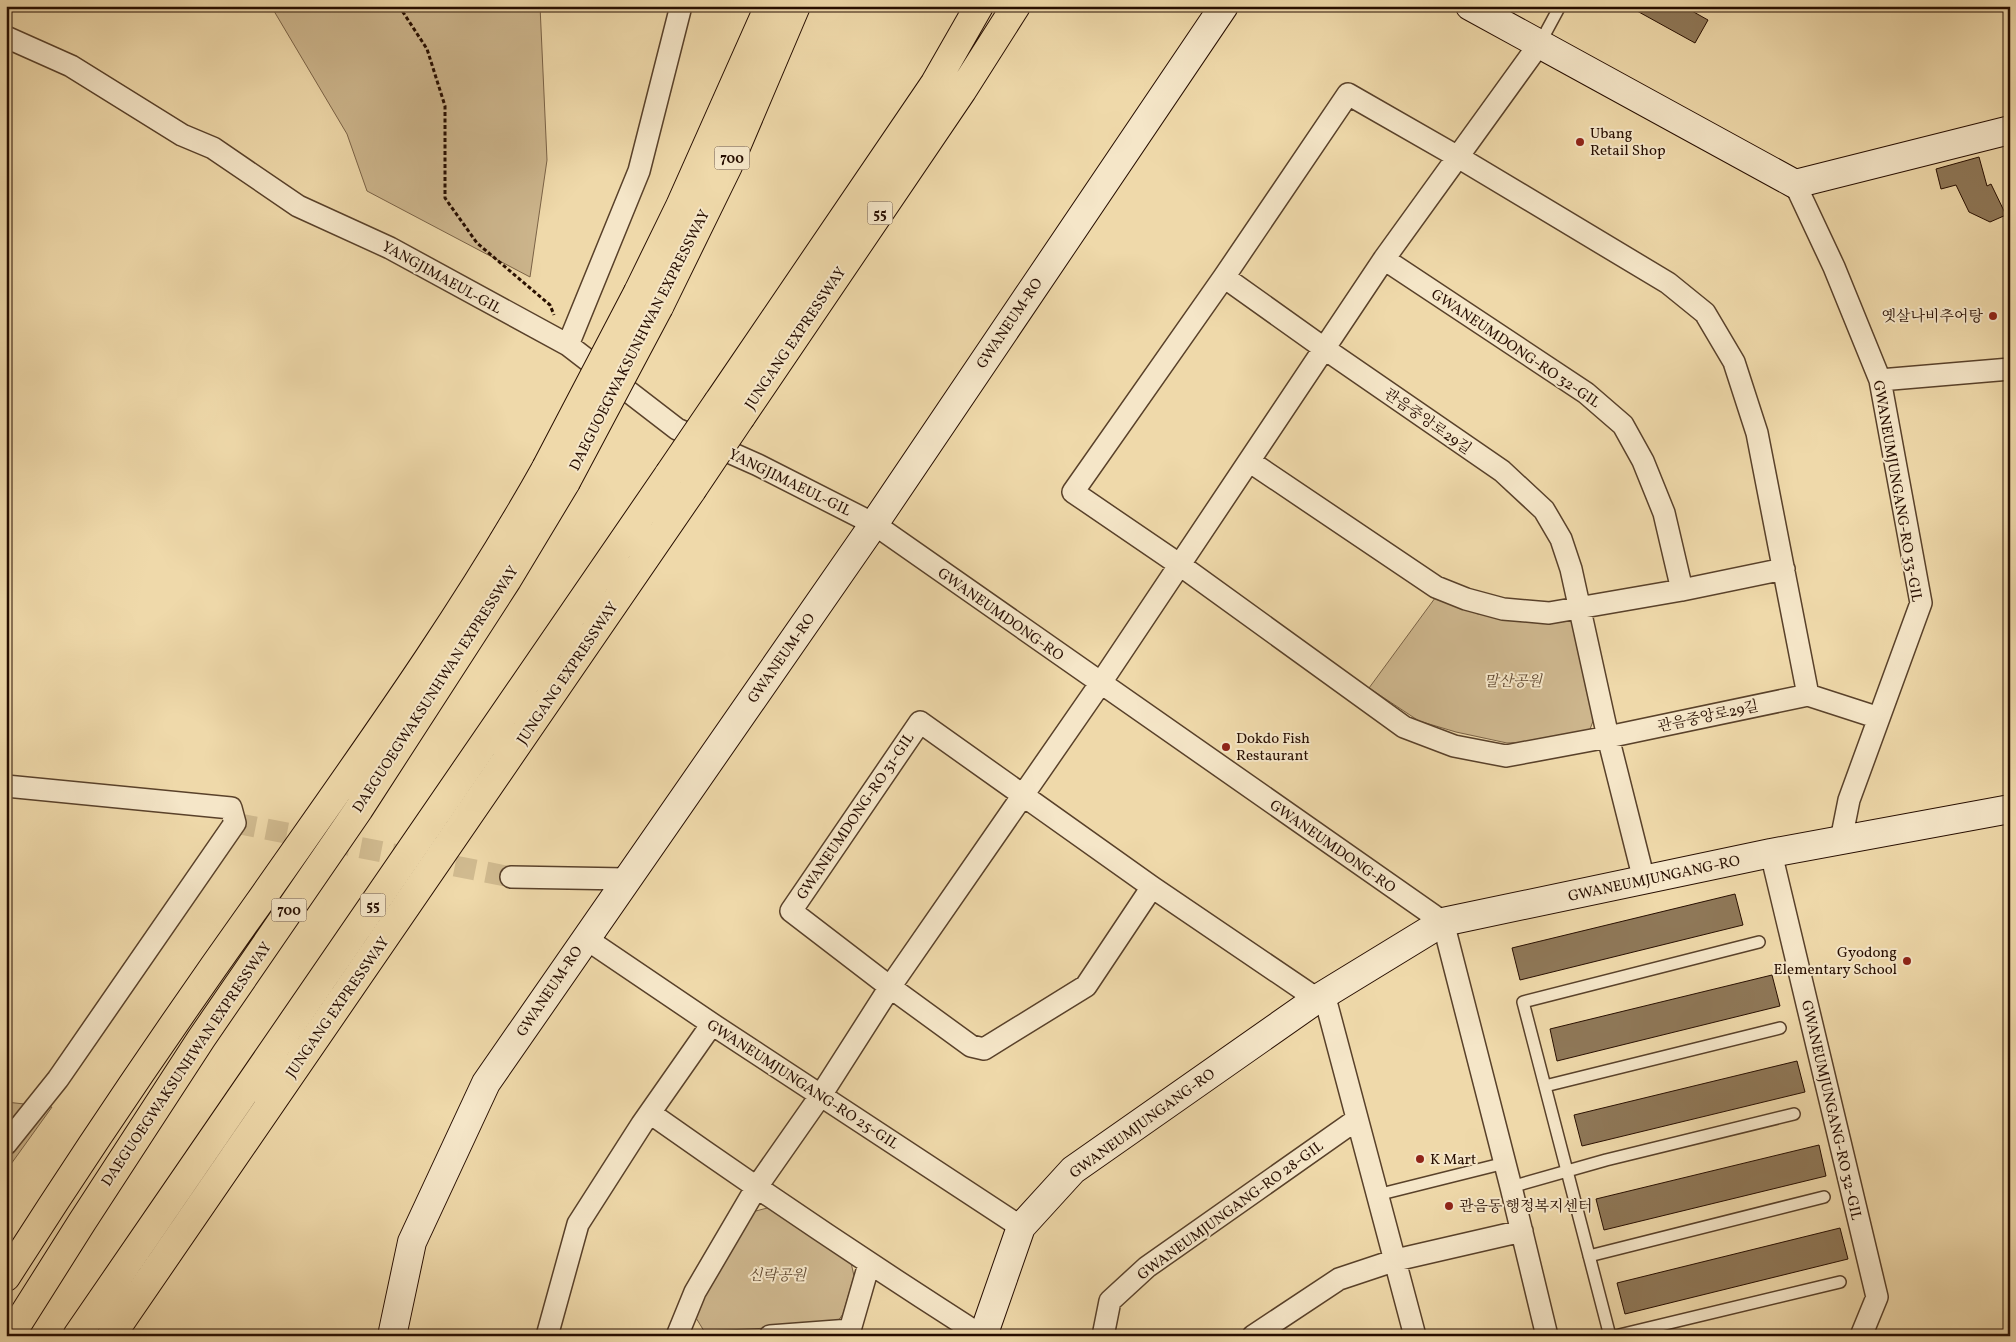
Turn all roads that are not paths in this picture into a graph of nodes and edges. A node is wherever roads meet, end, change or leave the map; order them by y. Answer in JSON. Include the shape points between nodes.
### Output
{"nodes":[{"id":1,"x":681,"y":6,"type":"edge"},
{"id":2,"x":769,"y":6,"type":"edge"},
{"id":3,"x":796,"y":6,"type":"edge"},
{"id":4,"x":979,"y":6,"type":"edge"},
{"id":5,"x":1016,"y":6,"type":"edge"},
{"id":6,"x":1224,"y":6,"type":"edge"},
{"id":7,"x":1470,"y":6,"type":"edge"},
{"id":8,"x":1560,"y":6,"type":"edge"},
{"id":9,"x":6,"y":37,"type":"edge"},
{"id":10,"x":1540,"y":43,"type":"junction"},
{"id":11,"x":2010,"y":130,"type":"edge"},
{"id":12,"x":1458,"y":157,"type":"junction"},
{"id":13,"x":1795,"y":184,"type":"junction"},
{"id":14,"x":1384,"y":259,"type":"junction"},
{"id":15,"x":1224,"y":277,"type":"junction"},
{"id":16,"x":649,"y":299,"type":"junction"},
{"id":17,"x":568,"y":345,"type":"junction"},
{"id":18,"x":1325,"y":349,"type":"junction"},
{"id":19,"x":2010,"y":369,"type":"edge"},
{"id":20,"x":1880,"y":380,"type":"junction"},
{"id":21,"x":1249,"y":461,"type":"junction"},
{"id":22,"x":556,"y":475,"type":"junction"},
{"id":23,"x":874,"y":524,"type":"junction"},
{"id":24,"x":1180,"y":565,"type":"junction"},
{"id":25,"x":1784,"y":570,"type":"junction"},
{"id":26,"x":1682,"y":590,"type":"junction"},
{"id":27,"x":1579,"y":607,"type":"junction"},
{"id":28,"x":1100,"y":684,"type":"junction"},
{"id":29,"x":1808,"y":694,"type":"junction"},
{"id":30,"x":1879,"y":718,"type":"junction"},
{"id":31,"x":1608,"y":737,"type":"junction"},
{"id":32,"x":6,"y":786,"type":"edge"},
{"id":33,"x":1022,"y":796,"type":"junction"},
{"id":34,"x":2010,"y":809,"type":"edge"},
{"id":35,"x":1841,"y":840,"type":"junction"},
{"id":36,"x":1771,"y":853,"type":"junction"},
{"id":37,"x":512,"y":877,"type":"tunnel mouth"},
{"id":38,"x":626,"y":879,"type":"junction"},
{"id":39,"x":1644,"y":880,"type":"junction"},
{"id":40,"x":1152,"y":887,"type":"junction"},
{"id":41,"x":1443,"y":922,"type":"junction"},
{"id":42,"x":586,"y":938,"type":"junction"},
{"id":43,"x":1759,"y":942,"type":"dead end"},
{"id":44,"x":890,"y":987,"type":"junction"},
{"id":45,"x":1321,"y":996,"type":"junction"},
{"id":46,"x":712,"y":1024,"type":"junction"},
{"id":47,"x":1780,"y":1028,"type":"dead end"},
{"id":48,"x":1545,"y":1086,"type":"junction"},
{"id":49,"x":821,"y":1095,"type":"junction"},
{"id":50,"x":650,"y":1113,"type":"junction"},
{"id":51,"x":1794,"y":1114,"type":"dead end"},
{"id":52,"x":1356,"y":1120,"type":"junction"},
{"id":53,"x":6,"y":1144,"type":"edge"},
{"id":54,"x":1505,"y":1163,"type":"junction"},
{"id":55,"x":1567,"y":1171,"type":"junction"},
{"id":56,"x":1511,"y":1187,"type":"junction"},
{"id":57,"x":756,"y":1188,"type":"junction"},
{"id":58,"x":1377,"y":1195,"type":"junction"},
{"id":59,"x":1824,"y":1197,"type":"dead end"},
{"id":60,"x":1021,"y":1228,"type":"junction"},
{"id":61,"x":1522,"y":1231,"type":"junction"},
{"id":62,"x":1589,"y":1256,"type":"junction"},
{"id":63,"x":1396,"y":1260,"type":"junction"},
{"id":64,"x":869,"y":1264,"type":"junction"},
{"id":65,"x":6,"y":1276,"type":"edge"},
{"id":66,"x":1840,"y":1282,"type":"dead end"},
{"id":67,"x":850,"y":1333,"type":"edge"},
{"id":68,"x":10,"y":1336,"type":"edge"},
{"id":69,"x":77,"y":1336,"type":"edge"},
{"id":70,"x":111,"y":1336,"type":"edge"},
{"id":71,"x":392,"y":1336,"type":"edge"},
{"id":72,"x":547,"y":1336,"type":"edge"},
{"id":73,"x":677,"y":1336,"type":"edge"},
{"id":74,"x":770,"y":1336,"type":"edge"},
{"id":75,"x":982,"y":1336,"type":"edge"},
{"id":76,"x":1103,"y":1336,"type":"edge"},
{"id":77,"x":1253,"y":1336,"type":"edge"},
{"id":78,"x":1415,"y":1336,"type":"edge"},
{"id":79,"x":1547,"y":1336,"type":"edge"},
{"id":80,"x":1610,"y":1336,"type":"edge"},
{"id":81,"x":1615,"y":1336,"type":"edge"},
{"id":82,"x":1862,"y":1336,"type":"edge"}],
"edges":[{"from":1,"to":17,"type":"street","via":[[639,171]]},
{"from":2,"to":16,"type":"highway","name":"DAEGUOEGWAKSUNHWAN EXPRESSWAY","number":"700","via":[[680,206]]},
{"from":3,"to":16,"type":"highway","name":"DAEGUOEGWAKSUNHWAN EXPRESSWAY","number":"700","via":[[728,166]]},
{"from":4,"to":69,"type":"highway","name":"JUNGANG EXPRESSWAY","number":"55","bridge":true,"via":[[935,83]]},
{"from":5,"to":70,"type":"highway","name":"JUNGANG EXPRESSWAY","number":"55","bridge":true,"via":[[741,418]]},
{"from":6,"to":23,"type":"main road","name":"GWANEUM-RO"},
{"from":7,"to":10,"type":"main road"},
{"from":8,"to":10,"type":"lane"},
{"from":9,"to":17,"type":"street","name":"YANGJIMAEUL-GIL","via":[[71,66],[182,135],[213,148],[298,206],[390,248]]},
{"from":10,"to":12,"type":"street"},
{"from":10,"to":13,"type":"main road"},
{"from":11,"to":13,"type":"main road"},
{"from":12,"to":14,"type":"street"},
{"from":12,"to":15,"type":"street","via":[[1348,94]]},
{"from":12,"to":25,"type":"street","via":[[1672,286],[1705,313],[1734,362],[1757,433]]},
{"from":13,"to":20,"type":"street","name":"GWANEUMJUNGANG-RO 33-GIL","via":[[1834,267]]},
{"from":14,"to":18,"type":"street"},
{"from":14,"to":26,"type":"street","name":"GWANEUMDONG-RO 32-GIL","via":[[1586,393],[1623,425],[1643,461],[1664,513]]},
{"from":15,"to":18,"type":"street","name":"관음중앙로29길"},
{"from":15,"to":24,"type":"street","via":[[1073,492]]},
{"from":16,"to":22,"type":"highway","name":"DAEGUOEGWAKSUNHWAN EXPRESSWAY","number":"700","bridge":true},
{"from":17,"to":23,"type":"street","name":"YANGJIMAEUL-GIL","via":[[678,429]]},
{"from":18,"to":21,"type":"street"},
{"from":18,"to":27,"type":"street","name":"관음중앙로29길","via":[[1502,471],[1544,510],[1561,539]]},
{"from":19,"to":20,"type":"street"},
{"from":20,"to":30,"type":"street","name":"GWANEUMJUNGANG-RO 33-GIL","via":[[1921,603]]},
{"from":21,"to":24,"type":"street"},
{"from":21,"to":27,"type":"street","via":[[1436,587],[1503,609],[1549,613]]},
{"from":22,"to":65,"type":"highway","name":"DAEGUOEGWAKSUNHWAN EXPRESSWAY","number":"700","via":[[504,540],[442,639],[158,1046]]},
{"from":22,"to":68,"type":"highway","name":"DAEGUOEGWAKSUNHWAN EXPRESSWAY","number":"700","via":[[507,580],[369,793],[201,1039]]},
{"from":23,"to":28,"type":"street","name":"GWANEUMDONG-RO"},
{"from":23,"to":38,"type":"main road","name":"GWANEUM-RO"},
{"from":24,"to":28,"type":"street"},
{"from":24,"to":31,"type":"street","name":"관음중앙로29길","via":[[1404,727],[1454,746],[1506,756]]},
{"from":25,"to":26,"type":"street"},
{"from":25,"to":29,"type":"street"},
{"from":26,"to":27,"type":"street"},
{"from":27,"to":31,"type":"street","name":"관음중앙로29길"},
{"from":28,"to":33,"type":"street"},
{"from":28,"to":41,"type":"street","name":"GWANEUMDONG-RO"},
{"from":29,"to":30,"type":"street"},
{"from":29,"to":31,"type":"street","name":"관음중앙로29길"},
{"from":30,"to":35,"type":"street","name":"GWANEUMJUNGANG-RO 33-GIL","via":[[1848,800]]},
{"from":31,"to":39,"type":"street","name":"관음중앙로29길"},
{"from":32,"to":53,"type":"street","via":[[231,808],[236,823],[58,1079]]},
{"from":33,"to":40,"type":"street"},
{"from":33,"to":44,"type":"street"},
{"from":33,"to":44,"type":"street","name":"GWANEUMDONG-RO 31-GIL","via":[[920,722],[791,911]]},
{"from":34,"to":35,"type":"main road","name":"GWANEUMJUNGANG-RO"},
{"from":35,"to":36,"type":"main road","name":"GWANEUMJUNGANG-RO"},
{"from":36,"to":39,"type":"main road","name":"GWANEUMJUNGANG-RO"},
{"from":36,"to":82,"type":"street","name":"GWANEUMJUNGANG-RO 32-GIL","via":[[1877,1298]]},
{"from":37,"to":38,"type":"street"},
{"from":38,"to":42,"type":"main road","name":"GWANEUM-RO"},
{"from":39,"to":41,"type":"main road","name":"GWANEUMJUNGANG-RO"},
{"from":40,"to":44,"type":"street","name":"GWANEUMDONG-RO 31-GIL","via":[[1086,986],[984,1049],[971,1046]]},
{"from":40,"to":45,"type":"street"},
{"from":41,"to":45,"type":"main road","name":"GWANEUMJUNGANG-RO"},
{"from":41,"to":54,"type":"street"},
{"from":42,"to":46,"type":"street","name":"GWANEUMJUNGANG-RO 25-GIL"},
{"from":42,"to":71,"type":"main road","name":"GWANEUM-RO","via":[[486,1083],[412,1242]]},
{"from":43,"to":48,"type":"lane","via":[[1523,1002]]},
{"from":44,"to":49,"type":"street"},
{"from":45,"to":52,"type":"street"},
{"from":45,"to":60,"type":"main road","name":"GWANEUMJUNGANG-RO","via":[[1073,1170]]},
{"from":46,"to":49,"type":"street","name":"GWANEUMJUNGANG-RO 25-GIL"},
{"from":46,"to":50,"type":"street"},
{"from":47,"to":48,"type":"lane"},
{"from":48,"to":55,"type":"lane"},
{"from":49,"to":57,"type":"street"},
{"from":49,"to":60,"type":"street","name":"GWANEUMJUNGANG-RO 25-GIL"},
{"from":50,"to":57,"type":"street","name":"GWANEUMJUNGANG-RO"},
{"from":50,"to":72,"type":"street","via":[[578,1224]]},
{"from":51,"to":55,"type":"lane"},
{"from":52,"to":58,"type":"street"},
{"from":52,"to":76,"type":"street","name":"GWANEUMJUNGANG-RO 28-GIL","via":[[1147,1267],[1110,1301]]},
{"from":54,"to":56,"type":"street"},
{"from":54,"to":58,"type":"lane"},
{"from":55,"to":56,"type":"lane"},
{"from":55,"to":62,"type":"lane"},
{"from":56,"to":61,"type":"street"},
{"from":57,"to":64,"type":"street","name":"GWANEUMJUNGANG-RO"},
{"from":57,"to":73,"type":"street","via":[[695,1292]]},
{"from":58,"to":63,"type":"street"},
{"from":59,"to":62,"type":"lane"},
{"from":60,"to":75,"type":"main road","name":"GWANEUMJUNGANG-RO"},
{"from":61,"to":63,"type":"street"},
{"from":61,"to":79,"type":"street"},
{"from":62,"to":80,"type":"lane"},
{"from":63,"to":77,"type":"street","via":[[1339,1279]]},
{"from":63,"to":78,"type":"street"},
{"from":64,"to":67,"type":"street"},
{"from":64,"to":75,"type":"street","name":"GWANEUMJUNGANG-RO"},
{"from":66,"to":81,"type":"lane"},
{"from":67,"to":74,"type":"street"}]}
